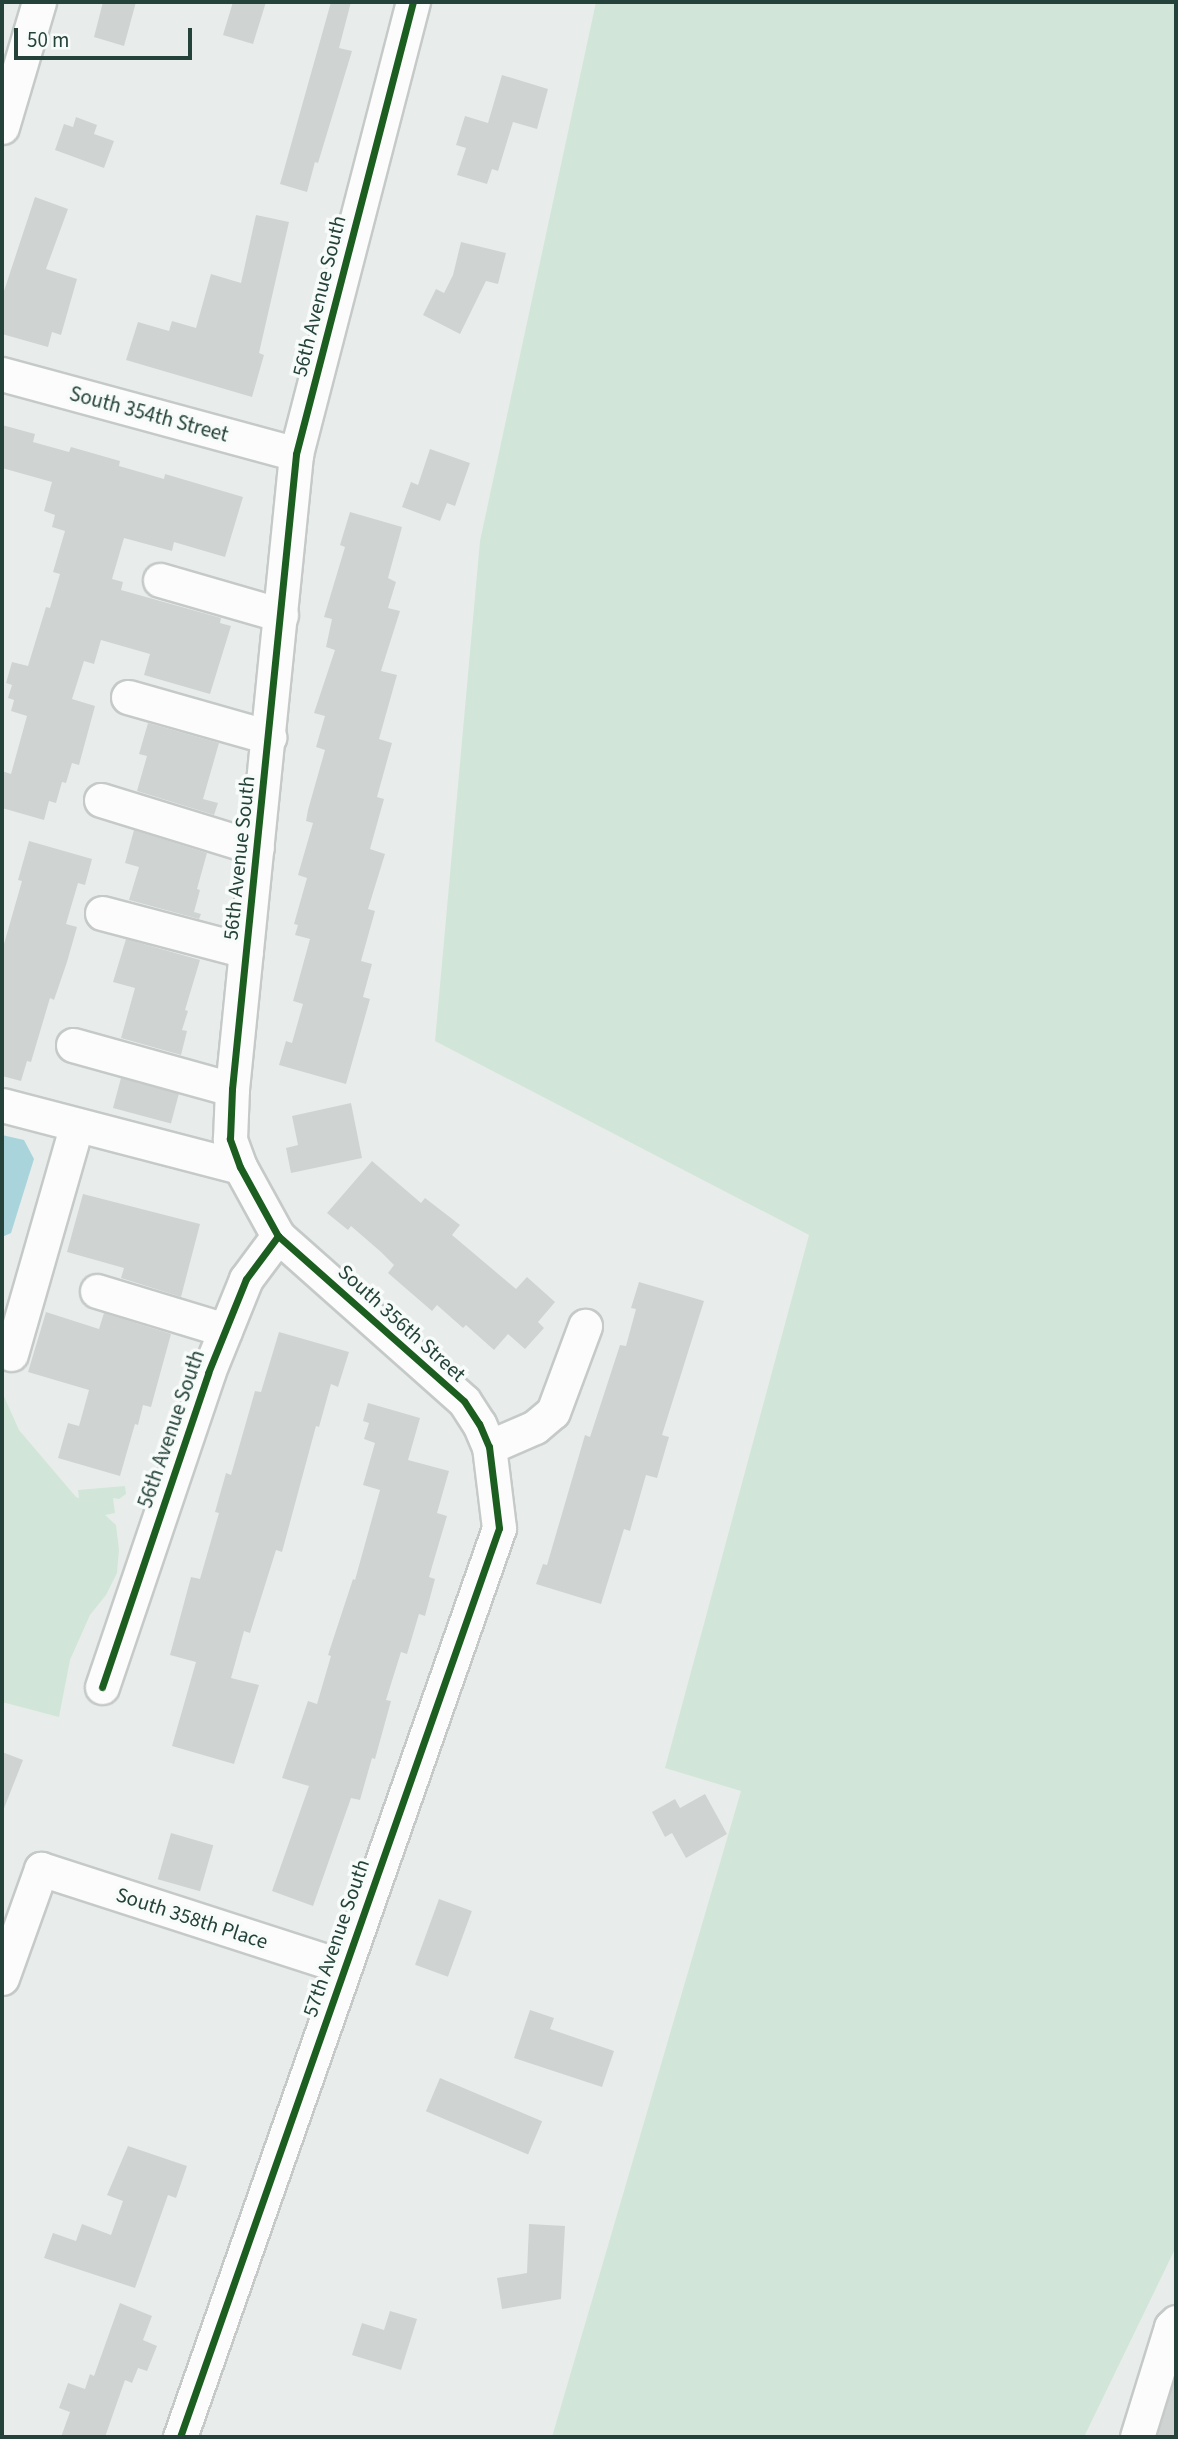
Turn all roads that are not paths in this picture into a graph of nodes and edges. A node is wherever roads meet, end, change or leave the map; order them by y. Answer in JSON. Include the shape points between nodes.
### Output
{"nodes":[{"id":1,"x":39,"y":2,"type":"edge"},
{"id":2,"x":413,"y":2,"type":"edge"},
{"id":3,"x":2,"y":127,"type":"edge"},
{"id":4,"x":2,"y":374,"type":"edge"},
{"id":5,"x":296,"y":454,"type":"junction"},
{"id":6,"x":159,"y":580,"type":"dead end"},
{"id":7,"x":281,"y":615,"type":"junction"},
{"id":8,"x":128,"y":697,"type":"dead end"},
{"id":9,"x":269,"y":737,"type":"junction"},
{"id":10,"x":101,"y":800,"type":"dead end"},
{"id":11,"x":257,"y":848,"type":"junction"},
{"id":12,"x":102,"y":913,"type":"dead end"},
{"id":13,"x":246,"y":951,"type":"junction"},
{"id":14,"x":73,"y":1045,"type":"dead end"},
{"id":15,"x":232,"y":1090,"type":"junction"},
{"id":16,"x":2,"y":1105,"type":"edge"},
{"id":17,"x":76,"y":1127,"type":"junction"},
{"id":18,"x":240,"y":1167,"type":"junction"},
{"id":19,"x":278,"y":1236,"type":"junction"},
{"id":20,"x":97,"y":1292,"type":"dead end"},
{"id":21,"x":585,"y":1326,"type":"dead end"},
{"id":22,"x":225,"y":1330,"type":"junction"},
{"id":23,"x":11,"y":1354,"type":"dead end"},
{"id":24,"x":489,"y":1447,"type":"junction"},
{"id":25,"x":103,"y":1687,"type":"dead end"},
{"id":26,"x":344,"y":1967,"type":"junction"},
{"id":27,"x":2,"y":1978,"type":"edge"},
{"id":28,"x":1176,"y":2322,"type":"edge"},
{"id":29,"x":180,"y":2437,"type":"edge"},
{"id":30,"x":1138,"y":2437,"type":"edge"}],
"edges":[{"from":1,"to":3,"type":"street"},
{"from":2,"to":5,"type":"street","name":"56th Avenue South"},
{"from":4,"to":5,"type":"street","name":"South 354th Street"},
{"from":5,"to":7,"type":"street","name":"56th Avenue South"},
{"from":6,"to":7,"type":"street"},
{"from":7,"to":9,"type":"street","name":"56th Avenue South"},
{"from":8,"to":9,"type":"street"},
{"from":9,"to":11,"type":"street","name":"56th Avenue South"},
{"from":10,"to":11,"type":"street"},
{"from":11,"to":13,"type":"street","name":"56th Avenue South"},
{"from":12,"to":13,"type":"street"},
{"from":13,"to":15,"type":"street","name":"56th Avenue South"},
{"from":14,"to":15,"type":"street"},
{"from":15,"to":18,"type":"street","name":"56th Avenue South","via":[[230,1139]]},
{"from":16,"to":17,"type":"street"},
{"from":17,"to":18,"type":"street"},
{"from":17,"to":23,"type":"street"},
{"from":18,"to":19,"type":"street","name":"56th Avenue South"},
{"from":19,"to":22,"type":"street","name":"56th Avenue South","via":[[246,1279]]},
{"from":19,"to":24,"type":"street","name":"South 356th Street","via":[[464,1401]]},
{"from":20,"to":22,"type":"street"},
{"from":21,"to":24,"type":"street","via":[[553,1412],[535,1427]]},
{"from":22,"to":25,"type":"street","name":"56th Avenue South"},
{"from":24,"to":26,"type":"street","name":"57th Avenue South","via":[[499,1528]]},
{"from":26,"to":27,"type":"street","name":"South 358th Place","via":[[41,1869]]},
{"from":26,"to":29,"type":"street","name":"57th Avenue South"},
{"from":28,"to":30,"type":"street"}]}
